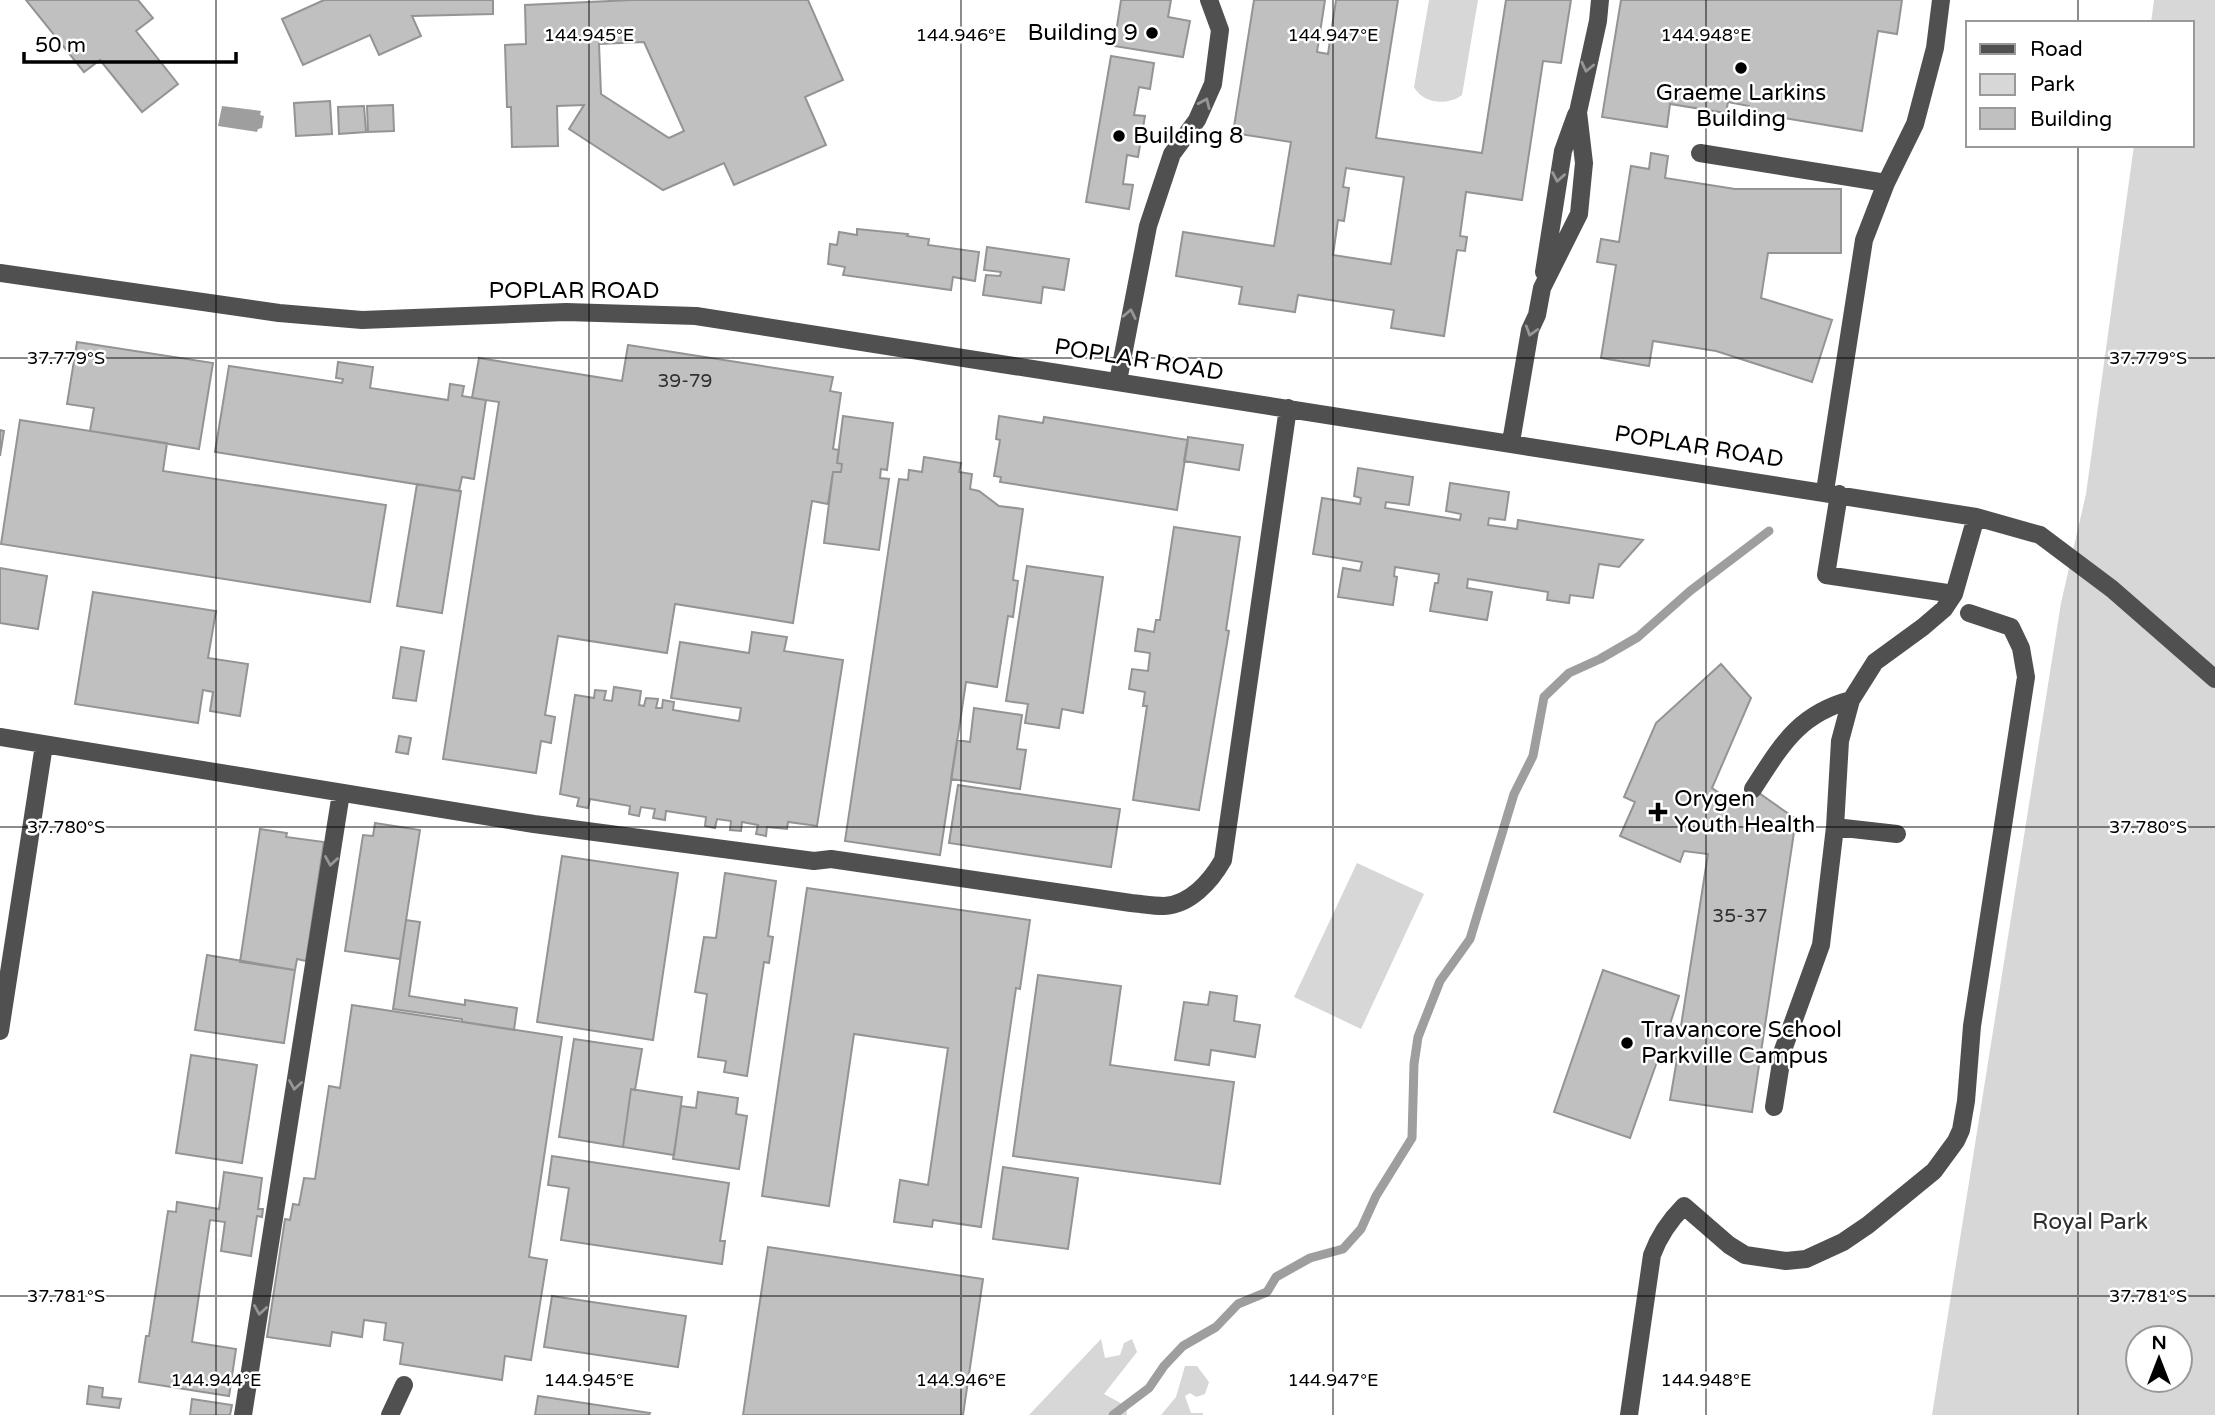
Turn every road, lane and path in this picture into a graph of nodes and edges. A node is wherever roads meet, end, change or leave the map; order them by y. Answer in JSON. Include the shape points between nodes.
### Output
{"nodes":[{"id":1,"x":1209,"y":0,"type":"edge"},
{"id":2,"x":1600,"y":0,"type":"edge"},
{"id":3,"x":1941,"y":0,"type":"edge"},
{"id":4,"x":1578,"y":112,"type":"junction"},
{"id":5,"x":1700,"y":153,"type":"dead end"},
{"id":6,"x":1886,"y":183,"type":"junction"},
{"id":7,"x":0,"y":274,"type":"edge"},
{"id":8,"x":1542,"y":288,"type":"junction"},
{"id":9,"x":1118,"y":382,"type":"junction"},
{"id":10,"x":1287,"y":408,"type":"junction"},
{"id":11,"x":1511,"y":442,"type":"junction"},
{"id":12,"x":1832,"y":492,"type":"junction"},
{"id":13,"x":1976,"y":517,"type":"junction"},
{"id":14,"x":1954,"y":594,"type":"junction"},
{"id":15,"x":1969,"y":613,"type":"dead end"},
{"id":16,"x":2215,"y":678,"type":"edge"},
{"id":17,"x":1851,"y":700,"type":"junction"},
{"id":18,"x":0,"y":737,"type":"edge"},
{"id":19,"x":44,"y":745,"type":"junction"},
{"id":20,"x":1753,"y":789,"type":"dead end"},
{"id":21,"x":341,"y":793,"type":"junction"},
{"id":22,"x":1835,"y":827,"type":"junction"},
{"id":23,"x":1897,"y":834,"type":"dead end"},
{"id":24,"x":0,"y":1031,"type":"edge"},
{"id":25,"x":1774,"y":1107,"type":"dead end"},
{"id":26,"x":404,"y":1385,"type":"dead end"},
{"id":27,"x":243,"y":1415,"type":"edge"},
{"id":28,"x":390,"y":1415,"type":"edge"},
{"id":29,"x":1629,"y":1415,"type":"edge"}],
"edges":[{"from":9,"to":1,"type":"street","one_way":true,"via":[[1147,226],[1172,154],[1197,120],[1213,84],[1220,30]]},
{"from":2,"to":4,"type":"street","one_way":true},
{"from":3,"to":6,"type":"street","via":[[1935,48],[1915,124]]},
{"from":4,"to":8,"type":"street","one_way":true,"via":[[1563,151]]},
{"from":4,"to":8,"type":"street","via":[[1584,163],[1579,214]]},
{"from":5,"to":6,"type":"street"},
{"from":6,"to":12,"type":"street","via":[[1864,240]]},
{"from":7,"to":9,"type":"street","name":"POPLAR ROAD","via":[[279,313],[362,320],[566,312],[696,316]]},
{"from":8,"to":11,"type":"street","one_way":true},
{"from":9,"to":10,"type":"street","name":"POPLAR ROAD"},
{"from":10,"to":11,"type":"street","name":"POPLAR ROAD"},
{"from":10,"to":21,"type":"street","via":[[1223,860],[1213,877],[1190,897],[1167,906],[1131,903],[831,859],[814,861],[548,826]]},
{"from":11,"to":12,"type":"street","name":"POPLAR ROAD"},
{"from":12,"to":13,"type":"street","name":"POPLAR ROAD"},
{"from":12,"to":14,"type":"street","via":[[1826,575]]},
{"from":13,"to":14,"type":"street"},
{"from":13,"to":16,"type":"street","name":"POPLAR ROAD","via":[[2040,535],[2112,589]]},
{"from":14,"to":17,"type":"street","via":[[1944,610],[1875,662]]},
{"from":15,"to":29,"type":"street","via":[[2011,627],[2021,648],[2026,677],[1972,1026],[1961,1130],[1934,1171],[1868,1225],[1806,1259],[1745,1255],[1684,1206],[1671,1218],[1652,1255]]},
{"from":17,"to":20,"type":"street","via":[[1827,706],[1804,722],[1785,741]]},
{"from":17,"to":22,"type":"street","via":[[1840,741]]},
{"from":18,"to":19,"type":"street"},
{"from":19,"to":21,"type":"street"},
{"from":19,"to":24,"type":"street"},
{"from":21,"to":27,"type":"street","one_way":true},
{"from":22,"to":23,"type":"street"},
{"from":22,"to":25,"type":"street","via":[[1821,945],[1783,1050]]},
{"from":26,"to":28,"type":"street"}]}
